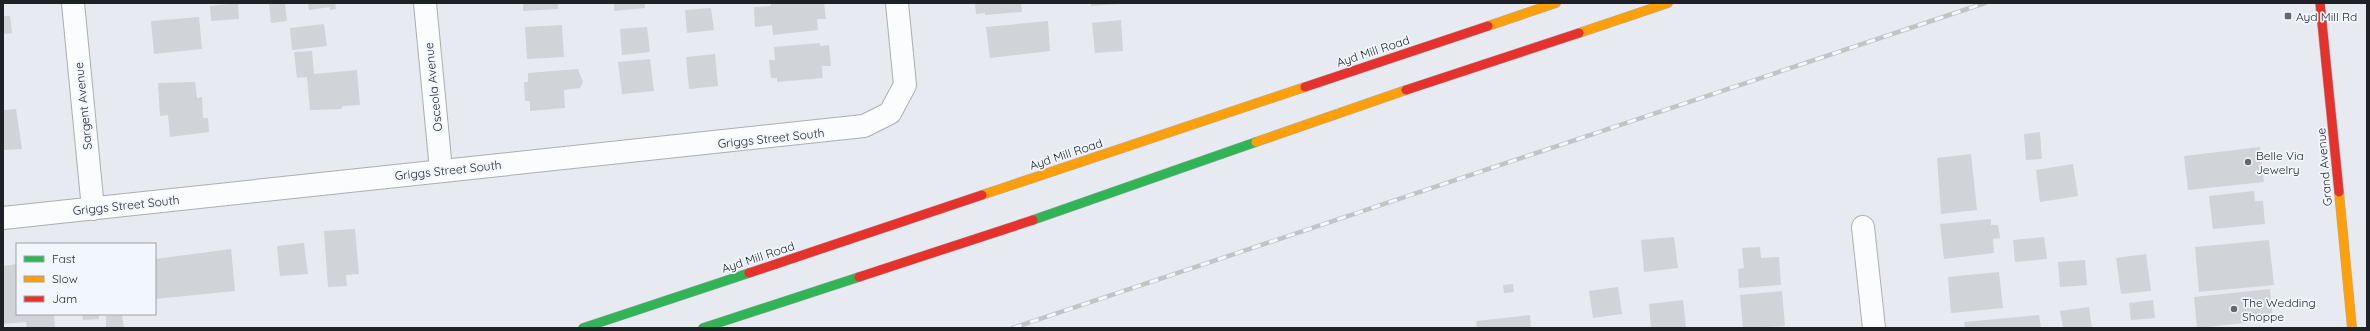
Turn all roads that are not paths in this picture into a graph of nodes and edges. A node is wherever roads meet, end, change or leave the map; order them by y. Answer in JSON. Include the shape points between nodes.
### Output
{"nodes":[{"id":1,"x":73,"y":3,"type":"edge"},
{"id":2,"x":425,"y":3,"type":"edge"},
{"id":3,"x":897,"y":3,"type":"edge"},
{"id":4,"x":1556,"y":3,"type":"edge"},
{"id":5,"x":1668,"y":3,"type":"edge"},
{"id":6,"x":2320,"y":3,"type":"edge"},
{"id":7,"x":441,"y":170,"type":"junction"},
{"id":8,"x":93,"y":209,"type":"junction"},
{"id":9,"x":3,"y":218,"type":"edge"},
{"id":10,"x":1864,"y":227,"type":"dead end"},
{"id":11,"x":583,"y":328,"type":"edge"},
{"id":12,"x":703,"y":328,"type":"edge"},
{"id":13,"x":1874,"y":328,"type":"edge"},
{"id":14,"x":2352,"y":328,"type":"edge"}],
"edges":[{"from":1,"to":8,"type":"street","name":"Sargent Avenue"},
{"from":2,"to":7,"type":"street","name":"Osceola Avenue"},
{"from":3,"to":7,"type":"street","name":"Griggs Street South","via":[[905,85],[890,113],[864,126]]},
{"from":4,"to":11,"type":"main road","name":"Ayd Mill Road"},
{"from":5,"to":12,"type":"main road","via":[[1362,105],[1047,215]]},
{"from":6,"to":14,"type":"main road","name":"Grand Avenue"},
{"from":7,"to":8,"type":"street","name":"Griggs Street South"},
{"from":8,"to":9,"type":"street","name":"Griggs Street South"},
{"from":10,"to":13,"type":"street"}]}
